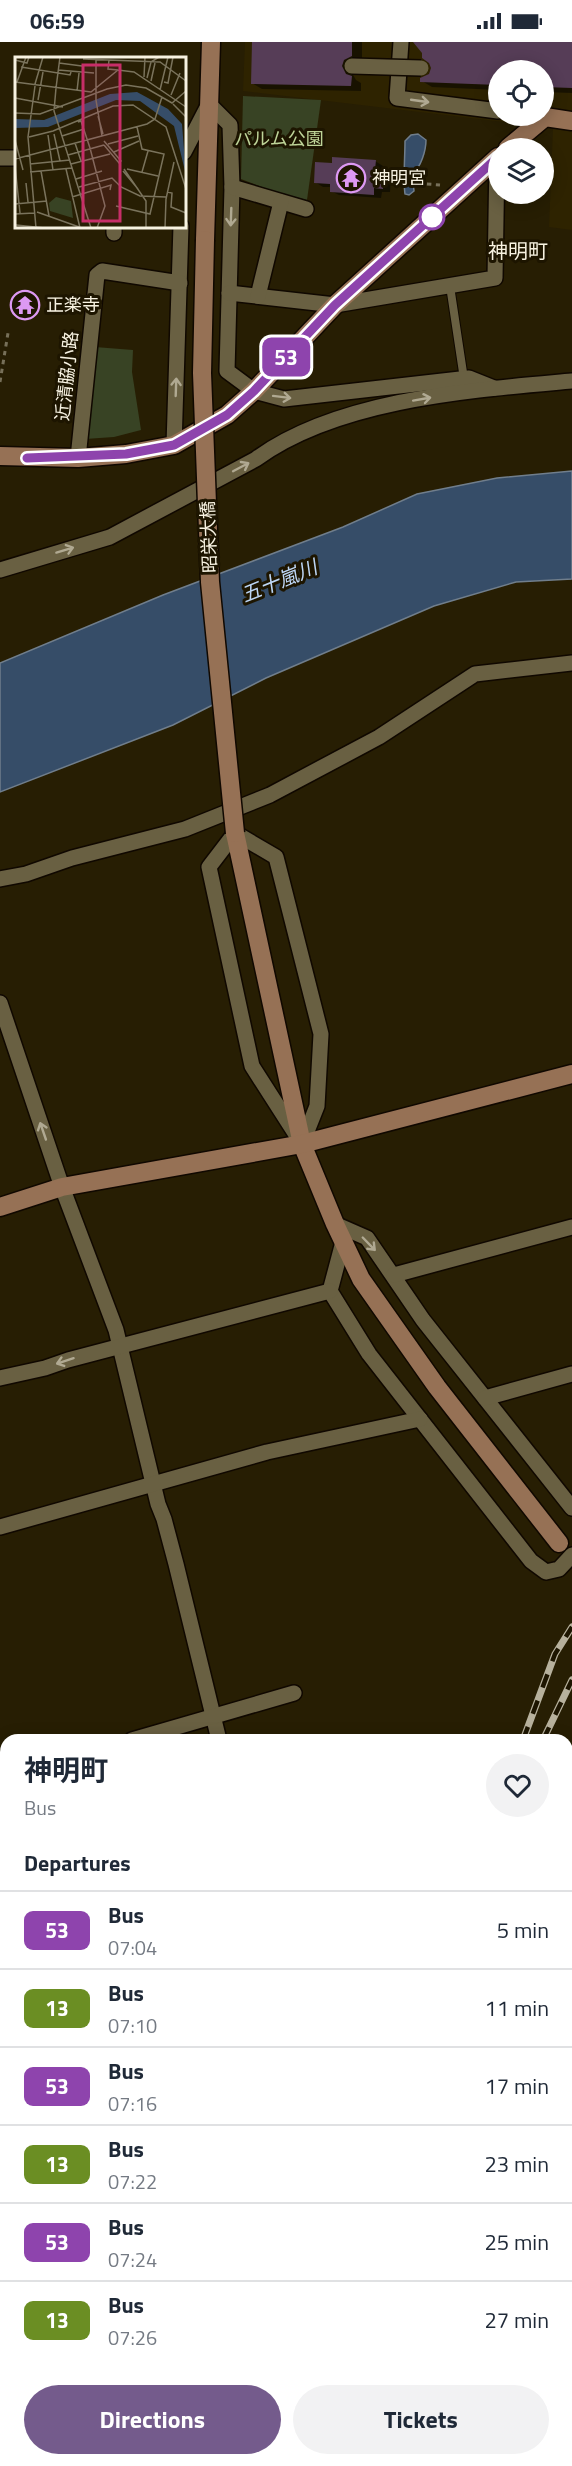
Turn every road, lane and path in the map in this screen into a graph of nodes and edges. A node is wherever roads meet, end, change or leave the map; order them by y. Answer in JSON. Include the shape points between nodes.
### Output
{"nodes":[{"id":1,"x":211,"y":42,"type":"edge"},
{"id":2,"x":401,"y":42,"type":"edge"},
{"id":3,"x":352,"y":66,"type":"dead end"},
{"id":4,"x":421,"y":68,"type":"dead end"},
{"id":5,"x":209,"y":104,"type":"junction"},
{"id":6,"x":488,"y":110,"type":"edge"},
{"id":7,"x":554,"y":118,"type":"edge"},
{"id":8,"x":572,"y":121,"type":"edge"},
{"id":9,"x":528,"y":126,"type":"edge"},
{"id":10,"x":517,"y":138,"type":"edge"},
{"id":11,"x":186,"y":148,"type":"edge"},
{"id":12,"x":488,"y":166,"type":"edge"},
{"id":13,"x":391,"y":182,"type":"dead end"},
{"id":14,"x":413,"y":183,"type":"dead end"},
{"id":15,"x":232,"y":187,"type":"junction"},
{"id":16,"x":281,"y":202,"type":"junction"},
{"id":17,"x":499,"y":204,"type":"edge"},
{"id":18,"x":306,"y":210,"type":"dead end"},
{"id":19,"x":181,"y":228,"type":"edge"},
{"id":20,"x":180,"y":283,"type":"junction"},
{"id":21,"x":450,"y":286,"type":"junction"},
{"id":22,"x":229,"y":293,"type":"junction"},
{"id":23,"x":258,"y":296,"type":"junction"},
{"id":24,"x":335,"y":305,"type":"junction"},
{"id":25,"x":8,"y":333,"type":"dead end"},
{"id":26,"x":464,"y":379,"type":"junction"},
{"id":27,"x":572,"y":381,"type":"edge"},
{"id":28,"x":0,"y":382,"type":"edge"},
{"id":29,"x":497,"y":388,"type":"junction"},
{"id":30,"x":254,"y":391,"type":"junction"},
{"id":31,"x":174,"y":445,"type":"junction"},
{"id":32,"x":0,"y":456,"type":"edge"},
{"id":33,"x":78,"y":458,"type":"junction"},
{"id":34,"x":0,"y":570,"type":"edge"},
{"id":35,"x":572,"y":663,"type":"edge"},
{"id":36,"x":235,"y":833,"type":"junction"},
{"id":37,"x":0,"y":879,"type":"edge"},
{"id":38,"x":0,"y":1003,"type":"edge"},
{"id":39,"x":6,"y":1043,"type":"edge"},
{"id":40,"x":572,"y":1074,"type":"edge"},
{"id":41,"x":302,"y":1144,"type":"junction"},
{"id":42,"x":62,"y":1187,"type":"junction"},
{"id":43,"x":0,"y":1207,"type":"edge"},
{"id":44,"x":335,"y":1224,"type":"junction"},
{"id":45,"x":572,"y":1227,"type":"edge"},
{"id":46,"x":343,"y":1242,"type":"junction"},
{"id":47,"x":394,"y":1275,"type":"junction"},
{"id":48,"x":330,"y":1291,"type":"junction"},
{"id":49,"x":121,"y":1346,"type":"junction"},
{"id":50,"x":572,"y":1374,"type":"edge"},
{"id":51,"x":0,"y":1378,"type":"edge"},
{"id":52,"x":485,"y":1398,"type":"junction"},
{"id":53,"x":420,"y":1419,"type":"junction"},
{"id":54,"x":154,"y":1485,"type":"junction"},
{"id":55,"x":572,"y":1508,"type":"edge"},
{"id":56,"x":0,"y":1527,"type":"edge"},
{"id":57,"x":566,"y":1549,"type":"edge"},
{"id":58,"x":294,"y":1693,"type":"dead end"},
{"id":59,"x":214,"y":1716,"type":"junction"},
{"id":60,"x":152,"y":1734,"type":"edge"},
{"id":61,"x":218,"y":1734,"type":"edge"}],
"edges":[{"from":1,"to":5,"type":"street","name":"昭栄大橋"},
{"from":2,"to":6,"type":"street","one_way":true,"via":[[397,98]]},
{"from":3,"to":4,"type":"street","bridge":true},
{"from":5,"to":11,"type":"street"},
{"from":5,"to":15,"type":"street","via":[[230,125]]},
{"from":5,"to":36,"type":"street","name":"昭栄大橋","bridge":true,"via":[[202,373],[210,582]]},
{"from":7,"to":8,"type":"street"},
{"from":9,"to":10,"type":"street"},
{"from":12,"to":24,"type":"street"},
{"from":13,"to":14,"type":"path"},
{"from":15,"to":16,"type":"street"},
{"from":15,"to":22,"type":"street","one_way":true},
{"from":16,"to":18,"type":"street"},
{"from":16,"to":23,"type":"street"},
{"from":17,"to":21,"type":"street","via":[[495,278]]},
{"from":19,"to":20,"type":"street"},
{"from":31,"to":20,"type":"street","one_way":true},
{"from":20,"to":33,"type":"street","name":"近清脇小路","via":[[102,272],[97,275]]},
{"from":21,"to":24,"type":"street"},
{"from":21,"to":26,"type":"lane"},
{"from":22,"to":23,"type":"street"},
{"from":22,"to":30,"type":"street","via":[[227,370]]},
{"from":23,"to":24,"type":"street"},
{"from":24,"to":30,"type":"street"},
{"from":25,"to":28,"type":"path"},
{"from":26,"to":29,"type":"street"},
{"from":30,"to":26,"type":"street","one_way":true,"via":[[284,399]]},
{"from":27,"to":29,"type":"street"},
{"from":34,"to":29,"type":"street","one_way":true,"via":[[110,537],[274,446],[325,424],[374,407]]},
{"from":30,"to":31,"type":"street","via":[[227,415]]},
{"from":31,"to":33,"type":"street"},
{"from":32,"to":33,"type":"street"},
{"from":35,"to":37,"type":"street","via":[[475,674],[379,737],[270,795],[185,829]]},
{"from":36,"to":41,"type":"street","name":"昭栄大橋"},
{"from":36,"to":41,"type":"street","via":[[209,867],[249,1054],[252,1066]]},
{"from":36,"to":41,"type":"street","via":[[276,857],[321,1034],[317,1106]]},
{"from":38,"to":39,"type":"street"},
{"from":42,"to":39,"type":"street","one_way":true},
{"from":40,"to":41,"type":"street"},
{"from":41,"to":42,"type":"street"},
{"from":41,"to":44,"type":"street","name":"昭栄大橋"},
{"from":42,"to":43,"type":"street"},
{"from":42,"to":49,"type":"street"},
{"from":44,"to":46,"type":"street","name":"昭栄大橋"},
{"from":44,"to":47,"type":"street","one_way":true,"via":[[367,1238]]},
{"from":45,"to":47,"type":"street"},
{"from":46,"to":48,"type":"street"},
{"from":46,"to":57,"type":"street","name":"昭栄大橋","via":[[361,1279],[437,1387]]},
{"from":47,"to":52,"type":"street","via":[[423,1320]]},
{"from":48,"to":49,"type":"street"},
{"from":48,"to":53,"type":"street","via":[[369,1354]]},
{"from":49,"to":51,"type":"street","one_way":true},
{"from":49,"to":54,"type":"street"},
{"from":50,"to":52,"type":"street"},
{"from":52,"to":55,"type":"street"},
{"from":53,"to":54,"type":"street","via":[[267,1452]]},
{"from":53,"to":57,"type":"street","via":[[531,1561],[546,1572],[559,1569]]},
{"from":54,"to":56,"type":"street"},
{"from":54,"to":59,"type":"street"},
{"from":58,"to":59,"type":"street"},
{"from":59,"to":60,"type":"street"},
{"from":59,"to":61,"type":"street"}]}
